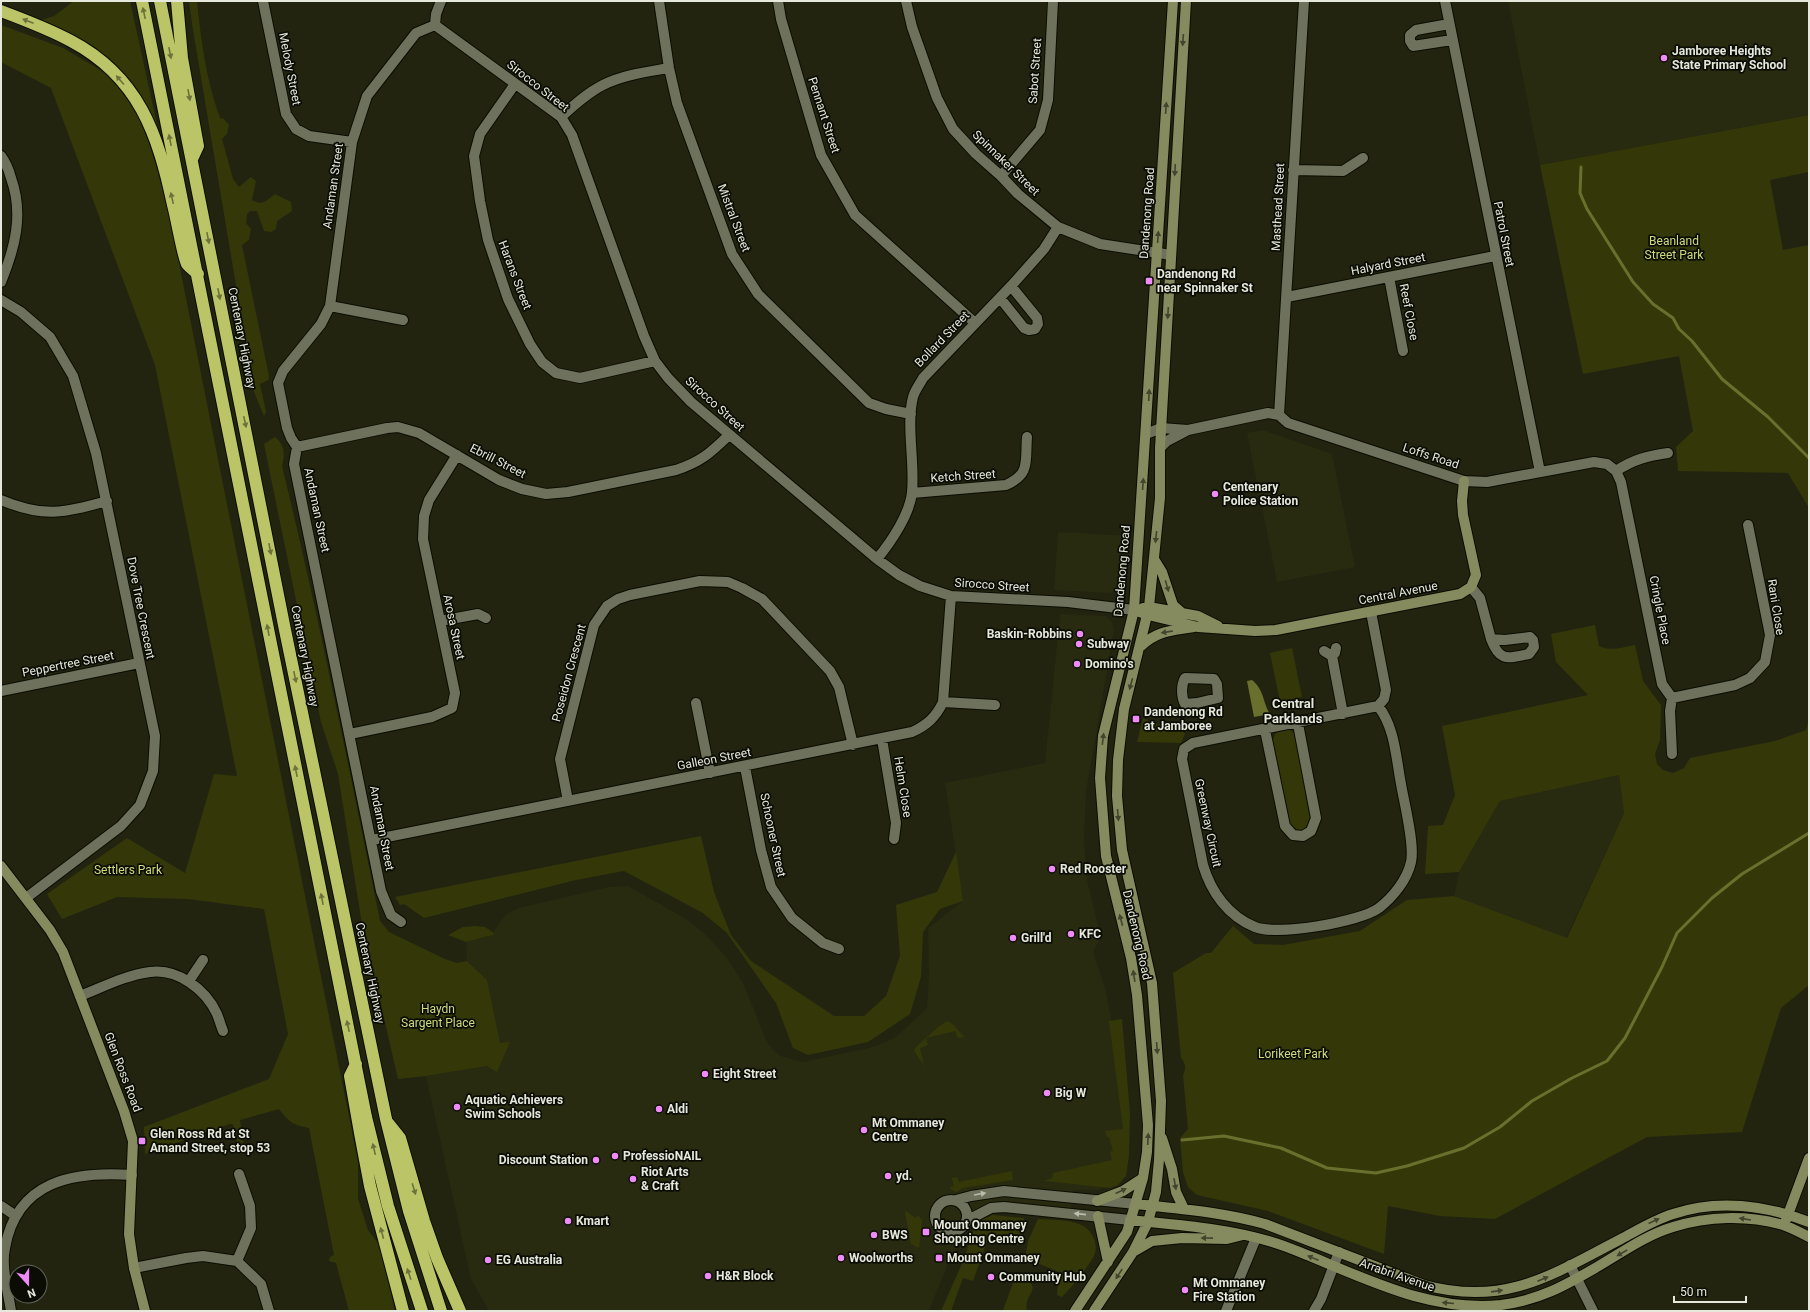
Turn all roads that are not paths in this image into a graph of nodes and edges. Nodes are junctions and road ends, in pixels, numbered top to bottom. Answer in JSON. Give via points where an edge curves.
{"nodes":[{"id":1,"x":142,"y":1,"type":"edge"},
{"id":2,"x":160,"y":1,"type":"edge"},
{"id":3,"x":177,"y":1,"type":"edge"},
{"id":4,"x":263,"y":1,"type":"edge"},
{"id":5,"x":441,"y":1,"type":"edge"},
{"id":6,"x":659,"y":1,"type":"edge"},
{"id":7,"x":778,"y":1,"type":"edge"},
{"id":8,"x":906,"y":1,"type":"edge"},
{"id":9,"x":1053,"y":1,"type":"edge"},
{"id":10,"x":1173,"y":1,"type":"edge"},
{"id":11,"x":1186,"y":1,"type":"edge"},
{"id":12,"x":1304,"y":1,"type":"edge"},
{"id":13,"x":1445,"y":1,"type":"edge"},
{"id":14,"x":1,"y":11,"type":"edge"},
{"id":15,"x":1449,"y":24,"type":"junction"},
{"id":16,"x":435,"y":25,"type":"junction"},
{"id":17,"x":1452,"y":40,"type":"junction"},
{"id":18,"x":669,"y":68,"type":"junction"},
{"id":19,"x":515,"y":84,"type":"junction"},
{"id":20,"x":561,"y":117,"type":"junction"},
{"id":21,"x":352,"y":142,"type":"junction"},
{"id":22,"x":1,"y":156,"type":"edge"},
{"id":23,"x":1364,"y":158,"type":"dead end"},
{"id":24,"x":192,"y":159,"type":"junction"},
{"id":25,"x":1292,"y":170,"type":"junction"},
{"id":26,"x":1001,"y":176,"type":"junction"},
{"id":27,"x":1058,"y":227,"type":"junction"},
{"id":28,"x":1157,"y":254,"type":"junction"},
{"id":29,"x":1171,"y":255,"type":"junction"},
{"id":30,"x":1495,"y":256,"type":"junction"},
{"id":31,"x":198,"y":274,"type":"junction"},
{"id":32,"x":1389,"y":277,"type":"junction"},
{"id":33,"x":1,"y":282,"type":"edge"},
{"id":34,"x":1011,"y":286,"type":"junction"},
{"id":35,"x":1287,"y":297,"type":"junction"},
{"id":36,"x":1000,"y":298,"type":"junction"},
{"id":37,"x":1,"y":300,"type":"edge"},
{"id":38,"x":330,"y":306,"type":"junction"},
{"id":39,"x":404,"y":320,"type":"dead end"},
{"id":40,"x":975,"y":323,"type":"junction"},
{"id":41,"x":1403,"y":351,"type":"dead end"},
{"id":42,"x":655,"y":361,"type":"junction"},
{"id":43,"x":911,"y":414,"type":"junction"},
{"id":44,"x":1279,"y":415,"type":"junction"},
{"id":45,"x":1161,"y":428,"type":"junction"},
{"id":46,"x":1188,"y":430,"type":"junction"},
{"id":47,"x":1146,"y":434,"type":"junction"},
{"id":48,"x":729,"y":435,"type":"junction"},
{"id":49,"x":1027,"y":437,"type":"dead end"},
{"id":50,"x":297,"y":447,"type":"junction"},
{"id":51,"x":1160,"y":448,"type":"junction"},
{"id":52,"x":1668,"y":453,"type":"dead end"},
{"id":53,"x":457,"y":455,"type":"junction"},
{"id":54,"x":1616,"y":471,"type":"junction"},
{"id":55,"x":1540,"y":472,"type":"junction"},
{"id":56,"x":1464,"y":481,"type":"junction"},
{"id":57,"x":912,"y":493,"type":"junction"},
{"id":58,"x":1,"y":500,"type":"edge"},
{"id":59,"x":107,"y":501,"type":"junction"},
{"id":60,"x":1748,"y":525,"type":"dead end"},
{"id":61,"x":877,"y":559,"type":"junction"},
{"id":62,"x":1154,"y":559,"type":"junction"},
{"id":63,"x":1471,"y":587,"type":"junction"},
{"id":64,"x":951,"y":596,"type":"junction"},
{"id":65,"x":1134,"y":610,"type":"junction"},
{"id":66,"x":1149,"y":611,"type":"junction"},
{"id":67,"x":1181,"y":612,"type":"junction"},
{"id":68,"x":1371,"y":612,"type":"junction"},
{"id":69,"x":486,"y":618,"type":"dead end"},
{"id":70,"x":440,"y":621,"type":"junction"},
{"id":71,"x":1198,"y":626,"type":"junction"},
{"id":72,"x":1222,"y":627,"type":"junction"},
{"id":73,"x":1491,"y":640,"type":"dead end"},
{"id":74,"x":1141,"y":646,"type":"junction"},
{"id":75,"x":1330,"y":652,"type":"dead end"},
{"id":76,"x":139,"y":664,"type":"junction"},
{"id":77,"x":1,"y":691,"type":"edge"},
{"id":78,"x":1672,"y":698,"type":"junction"},
{"id":79,"x":943,"y":702,"type":"junction"},
{"id":80,"x":696,"y":703,"type":"dead end"},
{"id":81,"x":994,"y":704,"type":"dead end"},
{"id":82,"x":1378,"y":706,"type":"junction"},
{"id":83,"x":1342,"y":714,"type":"junction"},
{"id":84,"x":1298,"y":724,"type":"junction"},
{"id":85,"x":1265,"y":730,"type":"junction"},
{"id":86,"x":350,"y":734,"type":"junction"},
{"id":87,"x":882,"y":739,"type":"junction"},
{"id":88,"x":853,"y":745,"type":"junction"},
{"id":89,"x":1672,"y":754,"type":"dead end"},
{"id":90,"x":745,"y":767,"type":"junction"},
{"id":91,"x":710,"y":773,"type":"junction"},
{"id":92,"x":568,"y":801,"type":"junction"},
{"id":93,"x":894,"y":839,"type":"dead end"},
{"id":94,"x":372,"y":840,"type":"junction"},
{"id":95,"x":1,"y":866,"type":"edge"},
{"id":96,"x":26,"y":898,"type":"junction"},
{"id":97,"x":401,"y":922,"type":"dead end"},
{"id":98,"x":839,"y":949,"type":"dead end"},
{"id":99,"x":203,"y":960,"type":"dead end"},
{"id":100,"x":189,"y":981,"type":"junction"},
{"id":101,"x":80,"y":996,"type":"junction"},
{"id":102,"x":222,"y":1031,"type":"dead end"},
{"id":103,"x":356,"y":1064,"type":"junction"},
{"id":104,"x":386,"y":1119,"type":"junction"},
{"id":105,"x":1160,"y":1133,"type":"junction"},
{"id":106,"x":1809,"y":1158,"type":"edge"},
{"id":107,"x":239,"y":1174,"type":"dead end"},
{"id":108,"x":132,"y":1175,"type":"junction"},
{"id":109,"x":1143,"y":1178,"type":"junction"},
{"id":110,"x":956,"y":1200,"type":"junction"},
{"id":111,"x":1097,"y":1201,"type":"junction"},
{"id":112,"x":1136,"y":1204,"type":"junction"},
{"id":113,"x":1,"y":1206,"type":"edge"},
{"id":114,"x":1153,"y":1206,"type":"junction"},
{"id":115,"x":1184,"y":1210,"type":"junction"},
{"id":116,"x":1789,"y":1214,"type":"junction"},
{"id":117,"x":16,"y":1216,"type":"junction"},
{"id":118,"x":1098,"y":1216,"type":"junction"},
{"id":119,"x":1130,"y":1220,"type":"junction"},
{"id":120,"x":966,"y":1221,"type":"junction"},
{"id":121,"x":1148,"y":1222,"type":"junction"},
{"id":122,"x":1809,"y":1222,"type":"edge"},
{"id":123,"x":1784,"y":1225,"type":"junction"},
{"id":124,"x":1245,"y":1234,"type":"junction"},
{"id":125,"x":1809,"y":1236,"type":"edge"},
{"id":126,"x":1256,"y":1238,"type":"junction"},
{"id":127,"x":1132,"y":1252,"type":"junction"},
{"id":128,"x":1339,"y":1252,"type":"junction"},
{"id":129,"x":236,"y":1261,"type":"junction"},
{"id":130,"x":1108,"y":1262,"type":"junction"},
{"id":131,"x":1570,"y":1265,"type":"junction"},
{"id":132,"x":1334,"y":1266,"type":"junction"},
{"id":133,"x":134,"y":1268,"type":"junction"},
{"id":134,"x":1578,"y":1278,"type":"junction"},
{"id":135,"x":5,"y":1298,"type":"edge"},
{"id":136,"x":11,"y":1311,"type":"edge"},
{"id":137,"x":145,"y":1311,"type":"edge"},
{"id":138,"x":269,"y":1311,"type":"edge"},
{"id":139,"x":403,"y":1311,"type":"edge"},
{"id":140,"x":422,"y":1311,"type":"edge"},
{"id":141,"x":441,"y":1311,"type":"edge"},
{"id":142,"x":460,"y":1311,"type":"edge"},
{"id":143,"x":1075,"y":1311,"type":"edge"},
{"id":144,"x":1094,"y":1311,"type":"edge"},
{"id":145,"x":1226,"y":1311,"type":"edge"},
{"id":146,"x":1314,"y":1311,"type":"edge"},
{"id":147,"x":1593,"y":1311,"type":"edge"}],
"edges":[{"from":31,"to":1,"type":"highway","one_way":true},
{"from":2,"to":24,"type":"highway","name":"Centenary Highway","one_way":true},
{"from":3,"to":24,"type":"highway","one_way":true,"via":[[182,58],[198,146]]},
{"from":4,"to":21,"type":"street","name":"Melody Street","via":[[286,114],[292,124],[309,136]]},
{"from":5,"to":16,"type":"street"},
{"from":6,"to":18,"type":"street","name":"Mistral Street"},
{"from":7,"to":40,"type":"street","name":"Pennant Street","via":[[821,155],[855,215]]},
{"from":8,"to":26,"type":"street","name":"Spinnaker Street","via":[[912,27],[937,98],[953,129]]},
{"from":9,"to":26,"type":"street","name":"Sabot Street","via":[[1048,100],[1040,130]]},
{"from":28,"to":10,"type":"main road","name":"Dandenong Road","one_way":true},
{"from":11,"to":29,"type":"main road","name":"Dandenong Road","one_way":true},
{"from":12,"to":25,"type":"street","name":"Masthead Street"},
{"from":13,"to":15,"type":"street","name":"Patrol Street"},
{"from":31,"to":14,"type":"highway","one_way":true,"via":[[187,263],[157,140],[144,113],[128,89],[108,67],[86,50],[54,32]]},
{"from":15,"to":17,"type":"street","name":"Patrol Street"},
{"from":15,"to":17,"type":"street","via":[[1416,30],[1410,35],[1410,41],[1413,46],[1420,46]]},
{"from":16,"to":19,"type":"street","name":"Sirocco Street"},
{"from":16,"to":21,"type":"street","name":"Andaman Street","via":[[416,33],[367,96]]},
{"from":17,"to":30,"type":"street","name":"Patrol Street"},
{"from":18,"to":20,"type":"street","via":[[626,76],[602,85],[578,101]]},
{"from":18,"to":43,"type":"street","name":"Mistral Street","via":[[676,103],[732,254],[758,294],[869,403]]},
{"from":19,"to":20,"type":"street","name":"Sirocco Street"},
{"from":19,"to":42,"type":"street","name":"Harans Street","via":[[480,134],[474,156],[488,240],[508,299],[530,344],[542,362],[556,373],[580,378]]},
{"from":20,"to":42,"type":"street","name":"Sirocco Street","via":[[572,135]]},
{"from":21,"to":38,"type":"street","name":"Andaman Street"},
{"from":22,"to":33,"type":"street","via":[[6,162],[17,193],[18,227],[11,258]]},
{"from":23,"to":25,"type":"street","via":[[1343,171]]},
{"from":24,"to":104,"type":"highway","name":"Centenary Highway","one_way":true},
{"from":25,"to":35,"type":"street","name":"Masthead Street"},
{"from":26,"to":27,"type":"street","name":"Spinnaker Street","via":[[1018,194]]},
{"from":27,"to":28,"type":"street","name":"Spinnaker Street","via":[[1100,244]]},
{"from":27,"to":34,"type":"street","name":"Bollard Street","via":[[1044,249]]},
{"from":28,"to":29,"type":"street","name":"Spinnaker Street"},
{"from":47,"to":28,"type":"main road","name":"Dandenong Road","one_way":true},
{"from":29,"to":45,"type":"main road","name":"Dandenong Road","one_way":true},
{"from":30,"to":32,"type":"street","name":"Halyard Street"},
{"from":30,"to":55,"type":"street","name":"Patrol Street"},
{"from":103,"to":31,"type":"highway","one_way":true},
{"from":32,"to":35,"type":"street","name":"Halyard Street"},
{"from":32,"to":41,"type":"street","name":"Reef Close"},
{"from":34,"to":36,"type":"street","name":"Bollard Street"},
{"from":34,"to":36,"type":"street","via":[[1037,318],[1038,324],[1035,329],[1024,328]]},
{"from":35,"to":44,"type":"street","name":"Masthead Street"},
{"from":36,"to":40,"type":"street","name":"Bollard Street"},
{"from":37,"to":59,"type":"street","name":"Dove Tree Crescent","via":[[21,312],[50,337],[73,376]]},
{"from":38,"to":39,"type":"street"},
{"from":38,"to":50,"type":"street","name":"Andaman Street","via":[[321,324],[283,371],[278,383],[287,428]]},
{"from":40,"to":43,"type":"street","name":"Bollard Street","via":[[923,378],[913,397]]},
{"from":42,"to":48,"type":"street","name":"Sirocco Street","via":[[690,402]]},
{"from":43,"to":57,"type":"street","name":"Bollard Street"},
{"from":44,"to":46,"type":"street","via":[[1268,413]]},
{"from":44,"to":56,"type":"street","name":"Loffs Road","via":[[1288,423]]},
{"from":45,"to":46,"type":"street"},
{"from":45,"to":47,"type":"street"},
{"from":45,"to":51,"type":"main road","name":"Dandenong Road"},
{"from":46,"to":51,"type":"street","via":[[1167,441]]},
{"from":65,"to":47,"type":"main road","name":"Dandenong Road","one_way":true},
{"from":48,"to":53,"type":"street","name":"Ebrill Street","via":[[705,458],[676,470],[568,492],[546,494],[522,489],[499,480]]},
{"from":48,"to":61,"type":"street","name":"Sirocco Street"},
{"from":49,"to":57,"type":"street","name":"Ketch Street","via":[[1025,472],[1006,486]]},
{"from":50,"to":53,"type":"street","name":"Ebrill Street","via":[[398,427],[419,433]]},
{"from":50,"to":86,"type":"street","name":"Andaman Street","via":[[294,464]]},
{"from":51,"to":62,"type":"main road","name":"Dandenong Road","one_way":true,"via":[[1160,498]]},
{"from":52,"to":54,"type":"street","via":[[1647,456],[1630,462]]},
{"from":53,"to":70,"type":"street","name":"Arosa Street","via":[[429,500],[424,516],[423,539]]},
{"from":54,"to":55,"type":"street","name":"Loffs Road","via":[[1607,464],[1594,462]]},
{"from":54,"to":78,"type":"street","name":"Cringle Place","via":[[1621,482],[1662,684]]},
{"from":55,"to":56,"type":"street","name":"Loffs Road","via":[[1487,482]]},
{"from":56,"to":63,"type":"main road","via":[[1463,515],[1476,575]]},
{"from":57,"to":61,"type":"street","name":"Bollard Street","via":[[893,539]]},
{"from":58,"to":59,"type":"street","via":[[22,509],[43,512],[68,512]]},
{"from":59,"to":76,"type":"street","name":"Dove Tree Crescent"},
{"from":60,"to":78,"type":"street","name":"Rani Close","via":[[1770,635],[1765,662],[1750,678],[1735,685]]},
{"from":61,"to":64,"type":"street","name":"Sirocco Street","via":[[920,586]]},
{"from":62,"to":66,"type":"main road","name":"Dandenong Road"},
{"from":62,"to":67,"type":"main road","one_way":true,"via":[[1162,572],[1173,605]]},
{"from":63,"to":68,"type":"main road","name":"Central Avenue","via":[[1460,594]]},
{"from":63,"to":73,"type":"street","via":[[1480,598]]},
{"from":64,"to":65,"type":"street","name":"Sirocco Street","via":[[1068,602]]},
{"from":64,"to":79,"type":"street","name":"Galleon Street"},
{"from":65,"to":66,"type":"main road","name":"Central Avenue"},
{"from":109,"to":65,"type":"main road","name":"Dandenong Road","one_way":true,"via":[[1148,1126],[1137,994],[1131,958],[1106,856],[1100,778],[1103,736]]},
{"from":66,"to":67,"type":"main road","name":"Central Avenue"},
{"from":66,"to":71,"type":"main road","name":"Central Avenue"},
{"from":66,"to":74,"type":"main road","name":"Dandenong Road"},
{"from":67,"to":72,"type":"main road","name":"Central Avenue","via":[[1198,616]]},
{"from":68,"to":72,"type":"main road","name":"Central Avenue","via":[[1276,630],[1255,631]]},
{"from":68,"to":82,"type":"street","via":[[1386,690],[1384,699]]},
{"from":69,"to":70,"type":"street","via":[[478,614]]},
{"from":70,"to":86,"type":"street","name":"Arosa Street","via":[[455,693],[452,708],[432,717]]},
{"from":71,"to":72,"type":"main road","name":"Central Avenue"},
{"from":71,"to":74,"type":"main road","name":"Central Avenue","one_way":true,"via":[[1158,633]]},
{"from":74,"to":105,"type":"main road","name":"Dandenong Road","one_way":true,"via":[[1124,709],[1117,796],[1122,850],[1152,983],[1161,1101]]},
{"from":75,"to":83,"type":"street"},
{"from":76,"to":77,"type":"street","name":"Peppertree Street"},
{"from":76,"to":96,"type":"street","name":"Dove Tree Crescent","via":[[155,736],[153,771],[140,805],[121,826]]},
{"from":78,"to":89,"type":"street"},
{"from":79,"to":81,"type":"street"},
{"from":79,"to":87,"type":"street","name":"Galleon Street","via":[[938,713],[927,725],[912,732]]},
{"from":80,"to":91,"type":"street"},
{"from":82,"to":83,"type":"street","name":"Greenway Circuit"},
{"from":82,"to":85,"type":"street","name":"Greenway Circuit","via":[[1389,723],[1408,820],[1412,861],[1399,888],[1378,908],[1356,919],[1280,931],[1256,928],[1238,918],[1218,900],[1207,880],[1182,759],[1184,749],[1193,744]]},
{"from":83,"to":84,"type":"street","name":"Greenway Circuit"},
{"from":84,"to":85,"type":"street","name":"Greenway Circuit"},
{"from":84,"to":85,"type":"street","via":[[1316,818],[1311,831],[1303,836],[1293,835],[1285,826]]},
{"from":86,"to":94,"type":"street","name":"Andaman Street"},
{"from":87,"to":88,"type":"street","name":"Galleon Street"},
{"from":87,"to":93,"type":"street","name":"Helm Close","via":[[896,823]]},
{"from":88,"to":90,"type":"street","name":"Galleon Street"},
{"from":88,"to":92,"type":"street","name":"Poseidon Crescent","via":[[839,687],[833,676],[762,599],[728,582],[692,582],[618,599],[607,606],[599,616],[594,625],[560,760]]},
{"from":90,"to":91,"type":"street","name":"Galleon Street"},
{"from":90,"to":98,"type":"street","name":"Schooner Street","via":[[771,887],[792,918],[823,943]]},
{"from":91,"to":92,"type":"street","name":"Galleon Street"},
{"from":92,"to":94,"type":"street","name":"Galleon Street"},
{"from":94,"to":97,"type":"street","name":"Andaman Street","via":[[381,891],[391,915]]},
{"from":95,"to":96,"type":"main road","name":"Glen Ross Road"},
{"from":96,"to":101,"type":"main road","name":"Glen Ross Road","via":[[63,952]]},
{"from":99,"to":100,"type":"street"},
{"from":100,"to":101,"type":"street","via":[[172,974],[152,971],[132,975]]},
{"from":100,"to":102,"type":"street","via":[[205,995],[217,1014]]},
{"from":101,"to":108,"type":"main road","name":"Glen Ross Road","via":[[130,1130],[133,1141]]},
{"from":139,"to":103,"type":"highway","one_way":true,"via":[[370,1186],[350,1076]]},
{"from":140,"to":103,"type":"highway","one_way":true,"via":[[401,1250],[376,1162]]},
{"from":104,"to":141,"type":"highway","name":"Centenary Highway","via":[[409,1211]]},
{"from":104,"to":142,"type":"highway","one_way":true,"via":[[400,1138],[424,1221]]},
{"from":105,"to":114,"type":"main road","name":"Dandenong Road"},
{"from":105,"to":115,"type":"main road","one_way":true,"via":[[1172,1169],[1176,1192]]},
{"from":106,"to":116,"type":"main road"},
{"from":107,"to":129,"type":"street","via":[[250,1206],[251,1228]]},
{"from":108,"to":117,"type":"street","via":[[66,1178],[43,1188],[25,1203]]},
{"from":108,"to":133,"type":"main road","name":"Glen Ross Road","via":[[129,1234]]},
{"from":111,"to":109,"type":"main road","one_way":true,"via":[[1123,1191]]},
{"from":109,"to":112,"type":"main road","name":"Dandenong Road"},
{"from":110,"to":111,"type":"street","one_way":true,"via":[[1004,1191]]},
{"from":110,"to":120,"type":"street","via":[[965,1208]]},
{"from":110,"to":120,"type":"street","via":[[946,1201],[938,1207],[936,1221],[942,1229],[951,1232],[961,1228]]},
{"from":111,"to":112,"type":"street"},
{"from":112,"to":114,"type":"main road","name":"Arrabri Avenue"},
{"from":112,"to":119,"type":"main road","name":"Dandenong Road"},
{"from":113,"to":117,"type":"street"},
{"from":114,"to":115,"type":"main road","name":"Arrabri Avenue"},
{"from":114,"to":121,"type":"main road","name":"Dandenong Road"},
{"from":115,"to":128,"type":"main road","name":"Arrabri Avenue","via":[[1222,1213],[1258,1222]]},
{"from":116,"to":122,"type":"main road","name":"Arrabri Avenue"},
{"from":116,"to":123,"type":"main road"},
{"from":131,"to":116,"type":"main road","name":"Arrabri Avenue","one_way":true,"via":[[1660,1219],[1694,1208],[1737,1206]]},
{"from":117,"to":135,"type":"street","via":[[5,1248]]},
{"from":118,"to":119,"type":"street"},
{"from":118,"to":120,"type":"street","one_way":true,"via":[[1004,1207],[990,1208]]},
{"from":118,"to":130,"type":"main road"},
{"from":119,"to":121,"type":"main road","name":"Arrabri Avenue"},
{"from":119,"to":130,"type":"main road","name":"Dandenong Road","via":[[1127,1232]]},
{"from":121,"to":124,"type":"main road","name":"Arrabri Avenue","via":[[1213,1228]]},
{"from":121,"to":127,"type":"main road","name":"Dandenong Road"},
{"from":123,"to":125,"type":"main road","name":"Arrabri Avenue"},
{"from":123,"to":134,"type":"main road","name":"Arrabri Avenue","one_way":true,"via":[[1739,1218],[1706,1219],[1672,1227]]},
{"from":124,"to":126,"type":"main road","name":"Arrabri Avenue"},
{"from":124,"to":127,"type":"main road","one_way":true,"via":[[1227,1239],[1182,1238],[1152,1242]]},
{"from":132,"to":126,"type":"main road","name":"Arrabri Avenue","one_way":true,"via":[[1274,1242]]},
{"from":126,"to":145,"type":"street"},
{"from":127,"to":144,"type":"main road","name":"Dandenong Road","one_way":true},
{"from":128,"to":131,"type":"main road","name":"Arrabri Avenue","one_way":true,"via":[[1424,1285],[1464,1292],[1494,1292],[1525,1286]]},
{"from":128,"to":132,"type":"street"},
{"from":129,"to":133,"type":"street","via":[[204,1256]]},
{"from":129,"to":138,"type":"street","via":[[261,1284]]},
{"from":130,"to":143,"type":"main road","name":"Dandenong Road"},
{"from":131,"to":134,"type":"street"},
{"from":134,"to":132,"type":"main road","name":"Arrabri Avenue","one_way":true,"via":[[1540,1297],[1509,1304],[1479,1306],[1433,1302],[1398,1292]]},
{"from":132,"to":146,"type":"street"},
{"from":133,"to":137,"type":"main road","name":"Glen Ross Road"},
{"from":134,"to":147,"type":"street"},
{"from":135,"to":136,"type":"street"}]}
